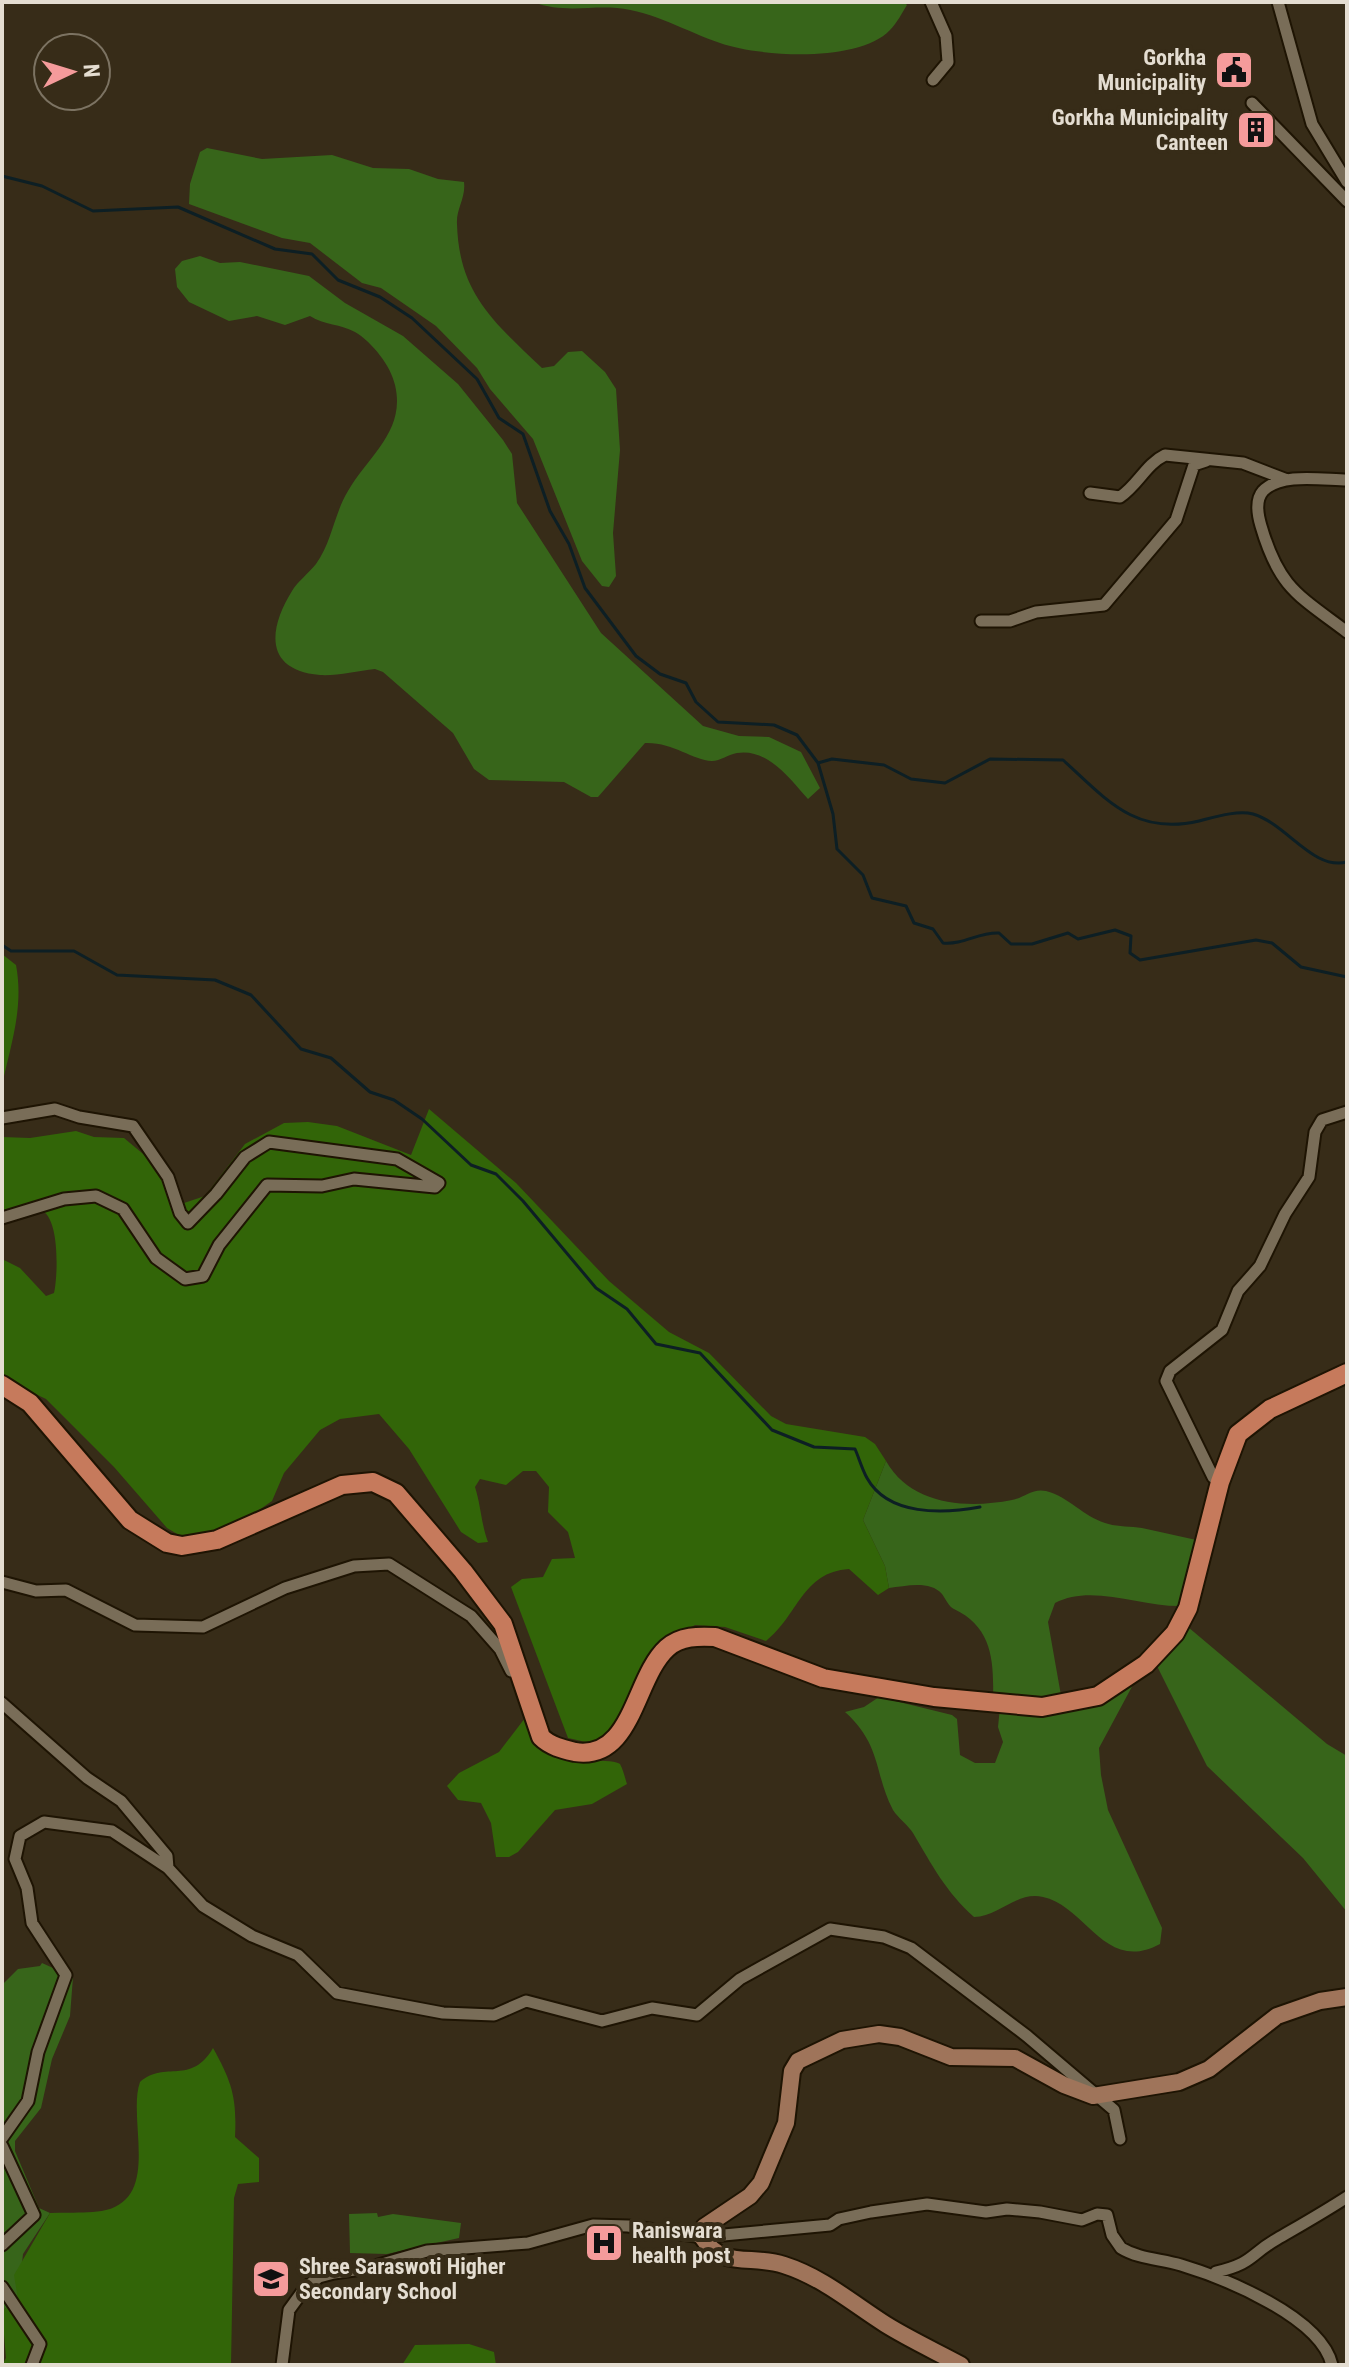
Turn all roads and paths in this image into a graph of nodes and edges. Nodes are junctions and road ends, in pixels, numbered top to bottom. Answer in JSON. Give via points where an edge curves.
{"nodes":[{"id":1,"x":931,"y":2,"type":"edge"},
{"id":2,"x":1278,"y":2,"type":"edge"},
{"id":3,"x":933,"y":80,"type":"dead end"},
{"id":4,"x":1252,"y":103,"type":"dead end"},
{"id":5,"x":1347,"y":182,"type":"edge"},
{"id":6,"x":1347,"y":201,"type":"edge"},
{"id":7,"x":1206,"y":461,"type":"junction"},
{"id":8,"x":1287,"y":480,"type":"junction"},
{"id":9,"x":1347,"y":480,"type":"edge"},
{"id":10,"x":1090,"y":493,"type":"dead end"},
{"id":11,"x":981,"y":621,"type":"dead end"},
{"id":12,"x":1347,"y":632,"type":"edge"},
{"id":13,"x":1347,"y":1112,"type":"edge"},
{"id":14,"x":2,"y":1118,"type":"edge"},
{"id":15,"x":2,"y":1218,"type":"edge"},
{"id":16,"x":1347,"y":1373,"type":"edge"},
{"id":17,"x":2,"y":1385,"type":"edge"},
{"id":18,"x":1220,"y":1482,"type":"junction"},
{"id":19,"x":2,"y":1582,"type":"edge"},
{"id":20,"x":525,"y":1699,"type":"junction"},
{"id":21,"x":2,"y":1703,"type":"edge"},
{"id":22,"x":168,"y":1868,"type":"junction"},
{"id":23,"x":1347,"y":1997,"type":"edge"},
{"id":24,"x":1093,"y":2096,"type":"junction"},
{"id":25,"x":2,"y":2138,"type":"edge"},
{"id":26,"x":1120,"y":2139,"type":"dead end"},
{"id":27,"x":2,"y":2146,"type":"edge"},
{"id":28,"x":1347,"y":2197,"type":"edge"},
{"id":29,"x":1347,"y":2208,"type":"edge"},
{"id":30,"x":1327,"y":2212,"type":"junction"},
{"id":31,"x":702,"y":2237,"type":"junction"},
{"id":32,"x":2,"y":2245,"type":"edge"},
{"id":33,"x":1217,"y":2277,"type":"junction"},
{"id":34,"x":2,"y":2287,"type":"edge"},
{"id":35,"x":32,"y":2365,"type":"edge"},
{"id":36,"x":282,"y":2365,"type":"edge"},
{"id":37,"x":961,"y":2365,"type":"edge"},
{"id":38,"x":1332,"y":2365,"type":"edge"}],
"edges":[{"from":1,"to":3,"type":"street","via":[[946,36],[948,62]]},
{"from":2,"to":5,"type":"street","via":[[1312,124]]},
{"from":4,"to":6,"type":"street"},
{"from":7,"to":8,"type":"street","via":[[1243,463]]},
{"from":7,"to":10,"type":"street","via":[[1165,455],[1120,497]]},
{"from":7,"to":11,"type":"street","via":[[1194,465],[1176,520],[1104,605]]},
{"from":8,"to":9,"type":"street"},
{"from":8,"to":12,"type":"street","via":[[1264,489],[1259,499],[1271,562],[1291,589]]},
{"from":13,"to":18,"type":"street","via":[[1322,1120],[1315,1132],[1309,1177],[1260,1266],[1238,1291],[1222,1330],[1170,1371],[1168,1389]]},
{"from":14,"to":15,"type":"street","via":[[55,1109],[133,1126],[168,1177],[188,1223],[245,1157],[269,1142],[397,1159],[439,1183],[435,1187],[354,1179],[322,1186],[267,1185],[219,1245],[203,1276],[185,1279],[156,1258],[123,1209],[96,1196],[64,1199]]},
{"from":16,"to":18,"type":"main road","via":[[1249,1423],[1238,1434]]},
{"from":17,"to":20,"type":"main road","via":[[30,1403],[130,1520],[167,1543],[201,1545],[217,1540],[342,1485],[385,1486],[407,1503],[503,1624]]},
{"from":18,"to":20,"type":"main road","via":[[1188,1608],[1175,1633],[1146,1664],[1098,1696],[1042,1707],[919,1695],[823,1678],[700,1636],[667,1648],[617,1738],[601,1750],[549,1745]]},
{"from":19,"to":20,"type":"street","via":[[36,1591],[66,1590],[135,1625],[203,1627],[285,1588],[354,1566],[389,1564],[471,1616],[500,1649]]},
{"from":21,"to":22,"type":"street","via":[[121,1801],[167,1856]]},
{"from":22,"to":24,"type":"street","via":[[203,1906],[252,1936],[298,1955],[337,1993],[443,2013],[494,2015],[526,2001],[602,2021],[652,2008],[697,2015],[740,1979],[830,1929],[884,1937],[911,1948],[964,1984]]},
{"from":22,"to":25,"type":"street","via":[[112,1831],[44,1822],[20,1836],[15,1859],[27,1888],[32,1923],[66,1975],[38,2052],[28,2101]]},
{"from":23,"to":24,"type":"main road","via":[[1277,2016],[1209,2069],[1179,2082]]},
{"from":24,"to":26,"type":"street","via":[[1114,2110]]},
{"from":24,"to":31,"type":"main road","via":[[1015,2058],[951,2057],[879,2034],[842,2040],[798,2061],[786,2123],[761,2183],[704,2227]]},
{"from":27,"to":32,"type":"street","via":[[34,2215]]},
{"from":28,"to":30,"type":"street"},
{"from":29,"to":30,"type":"street"},
{"from":30,"to":33,"type":"street","via":[[1274,2240],[1246,2264],[1216,2272]]},
{"from":31,"to":33,"type":"street","via":[[830,2225],[912,2205],[1029,2211],[1082,2220],[1097,2214],[1107,2215],[1112,2235],[1128,2252]]},
{"from":31,"to":36,"type":"street","via":[[593,2225],[528,2243],[427,2251],[319,2277],[289,2310]]},
{"from":31,"to":37,"type":"main road","via":[[723,2258],[770,2262],[802,2272]]},
{"from":33,"to":38,"type":"street","via":[[1272,2305],[1319,2339]]},
{"from":34,"to":35,"type":"street","via":[[40,2344]]}]}
